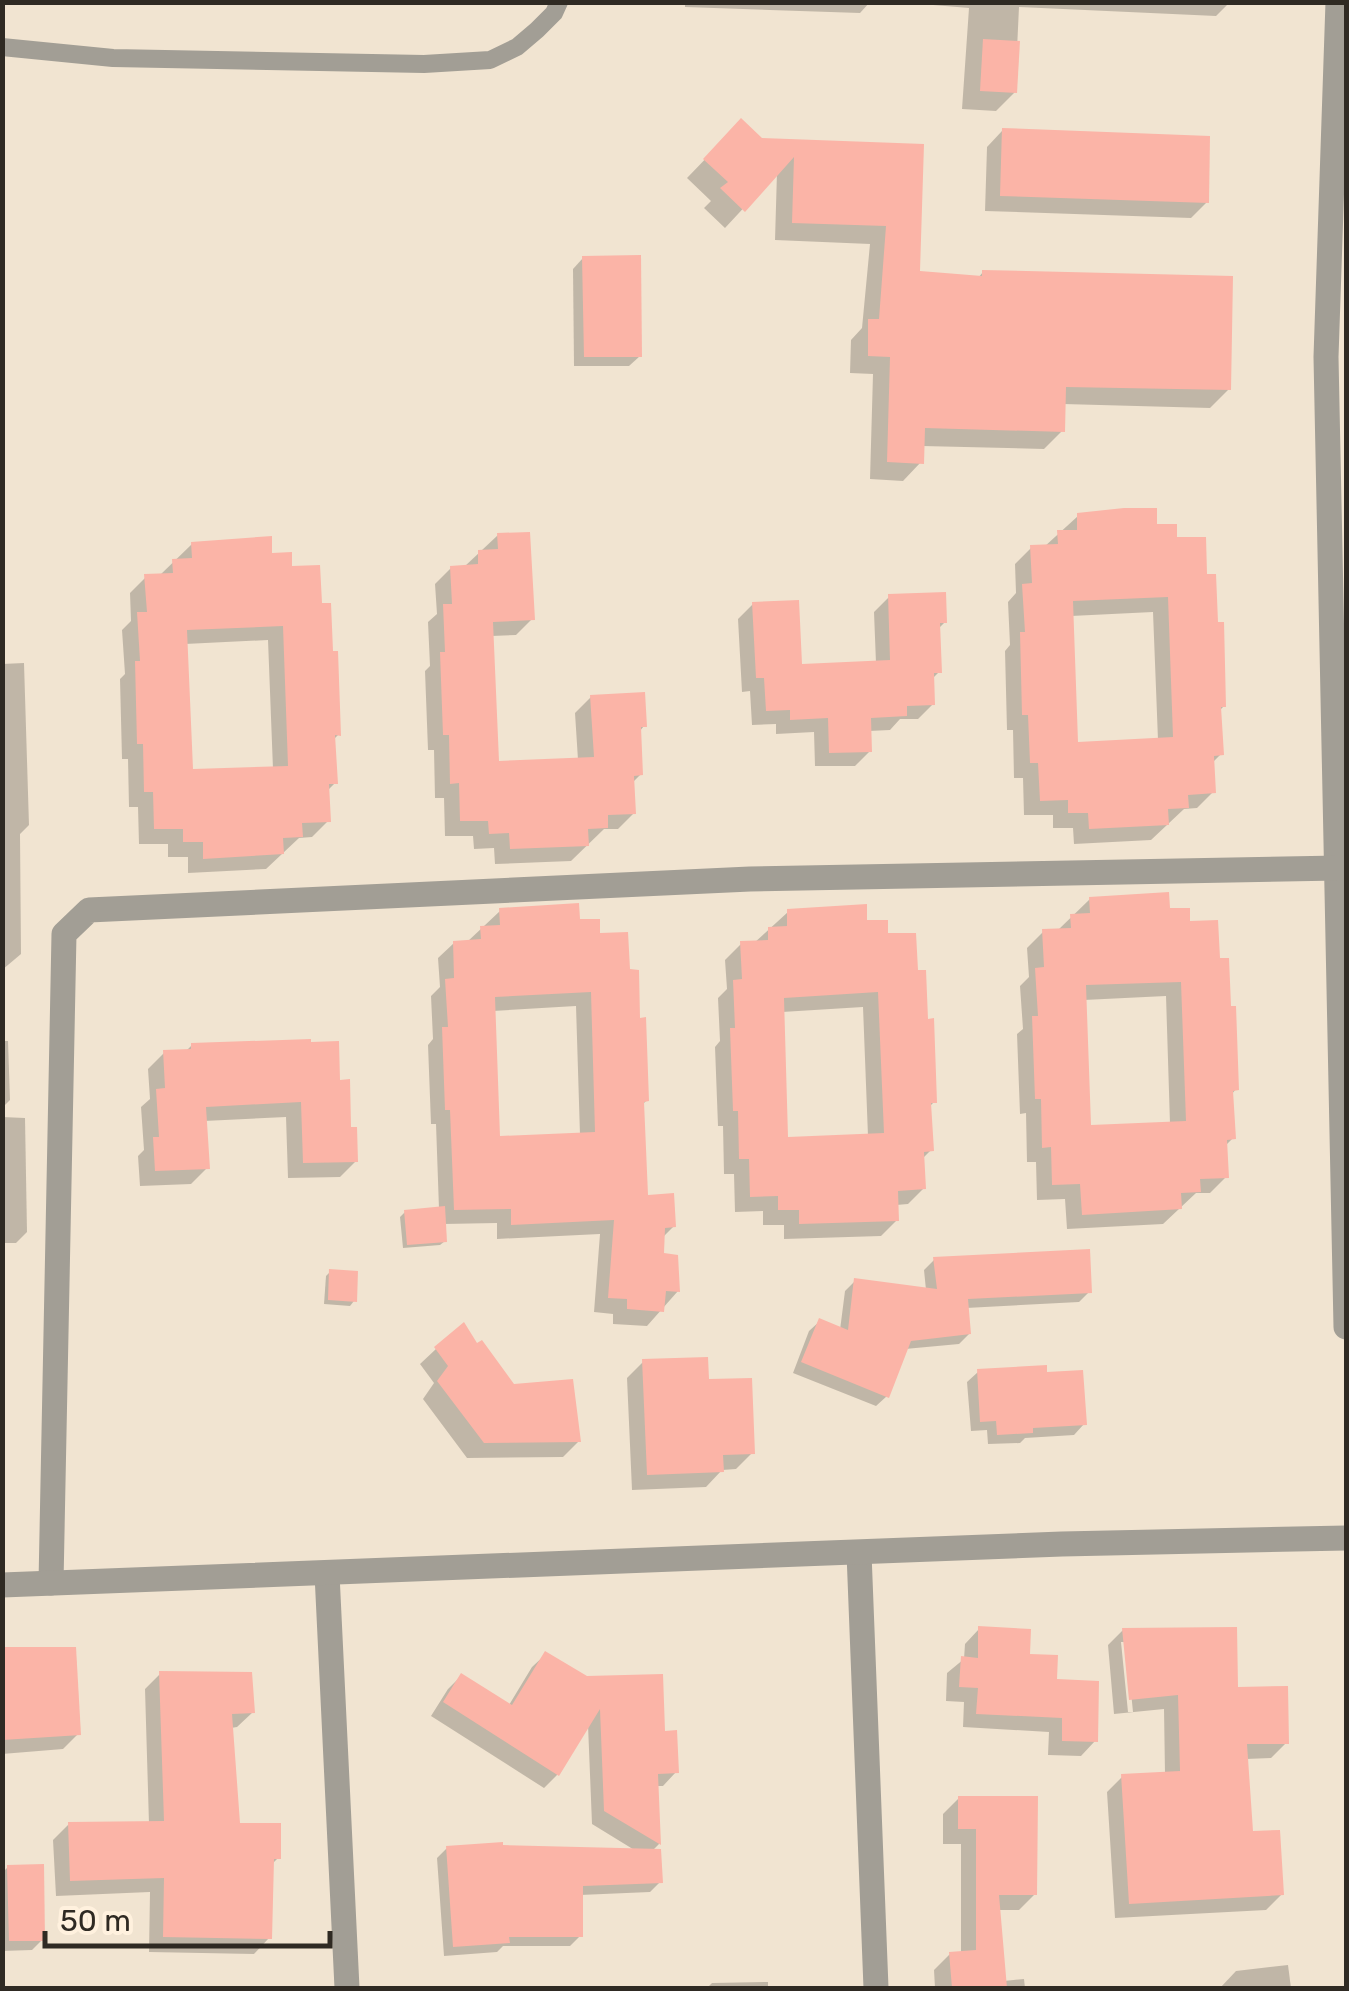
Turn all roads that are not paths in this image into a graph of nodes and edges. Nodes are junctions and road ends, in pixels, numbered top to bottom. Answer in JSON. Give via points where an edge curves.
{"nodes":[{"id":1,"x":559,"y":2,"type":"edge"},
{"id":2,"x":1338,"y":2,"type":"edge"},
{"id":3,"x":2,"y":47,"type":"edge"},
{"id":4,"x":1338,"y":868,"type":"junction"},
{"id":5,"x":1346,"y":1326,"type":"edge"},
{"id":6,"x":1346,"y":1538,"type":"edge"},
{"id":7,"x":860,"y":1553,"type":"junction"},
{"id":8,"x":327,"y":1574,"type":"junction"},
{"id":9,"x":51,"y":1583,"type":"junction"},
{"id":10,"x":2,"y":1585,"type":"edge"},
{"id":11,"x":347,"y":1988,"type":"edge"},
{"id":12,"x":876,"y":1988,"type":"edge"}],
"edges":[{"from":1,"to":3,"type":"lane","via":[[538,30],[490,60],[133,59]]},
{"from":2,"to":4,"type":"street","via":[[1326,356]]},
{"from":4,"to":5,"type":"street"},
{"from":4,"to":9,"type":"street","via":[[750,879],[88,910],[64,934]]},
{"from":6,"to":7,"type":"street"},
{"from":7,"to":8,"type":"street"},
{"from":7,"to":12,"type":"street"},
{"from":8,"to":9,"type":"street"},
{"from":8,"to":11,"type":"street"},
{"from":9,"to":10,"type":"street"}]}
